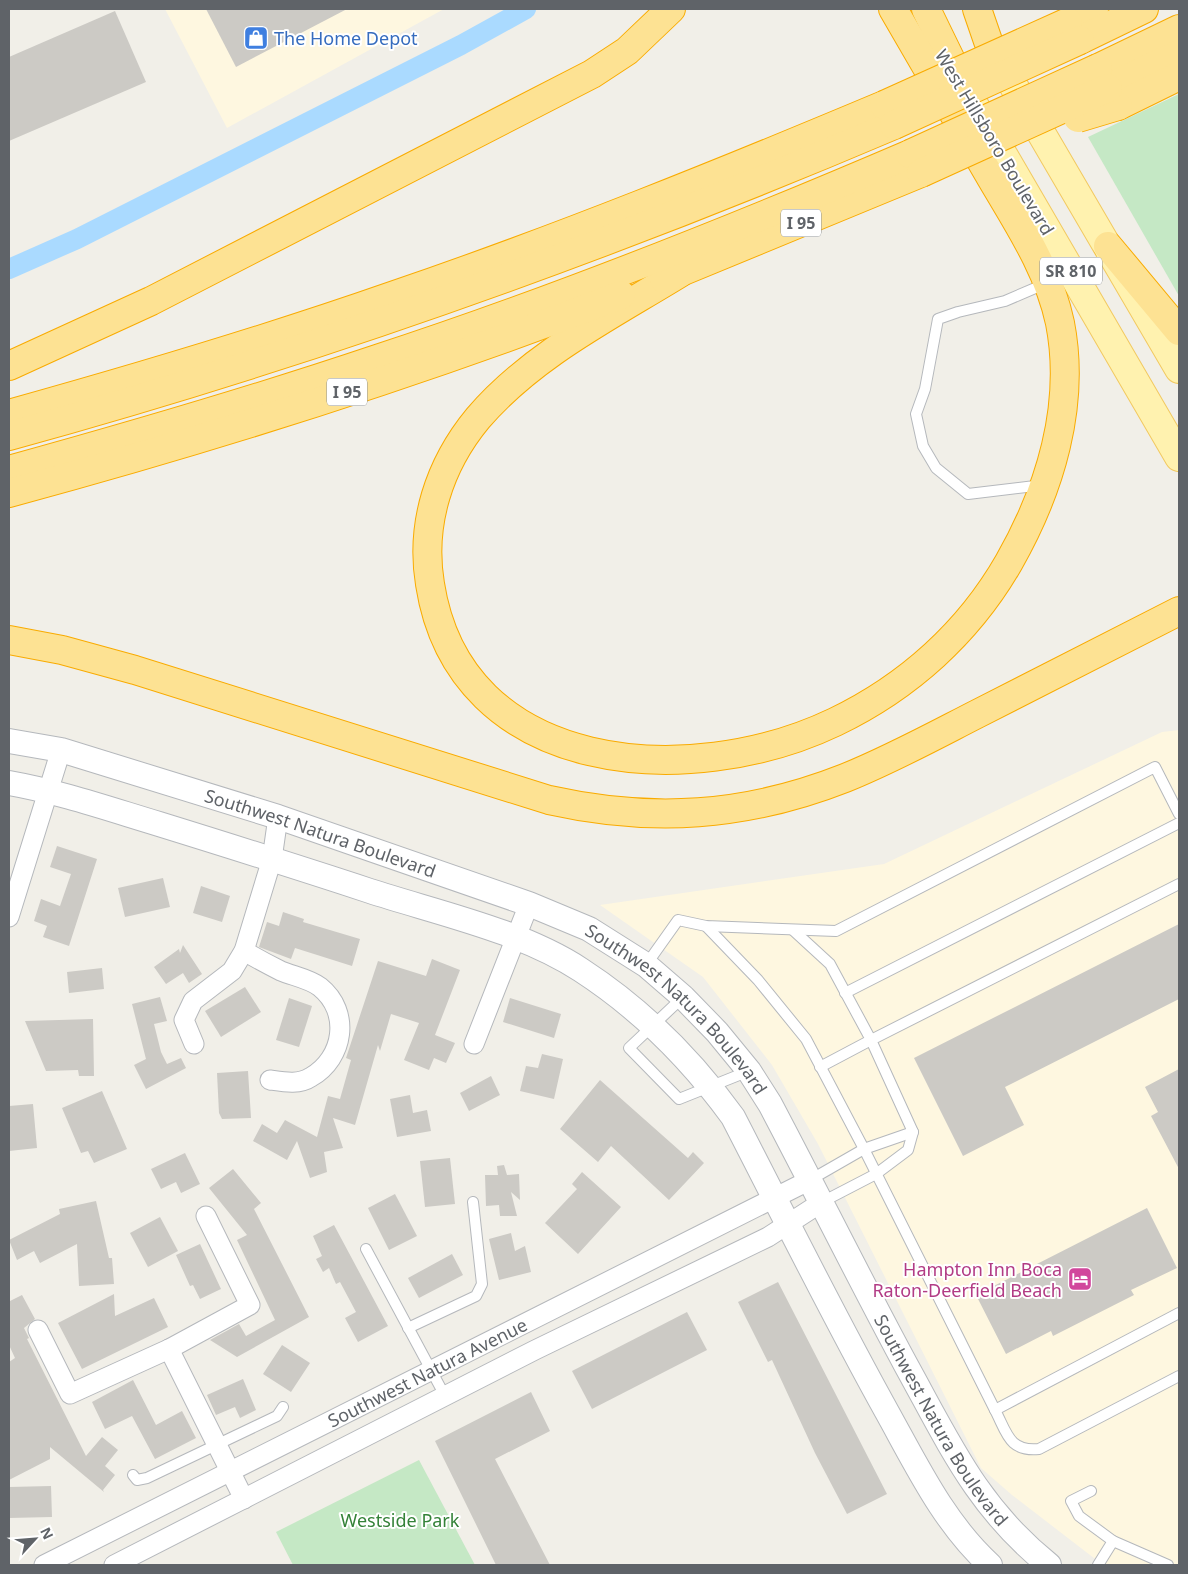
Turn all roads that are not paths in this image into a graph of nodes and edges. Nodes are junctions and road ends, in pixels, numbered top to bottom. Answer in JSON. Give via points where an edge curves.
{"nodes":[{"id":1,"x":671,"y":9,"type":"edge"},
{"id":2,"x":893,"y":9,"type":"edge"},
{"id":3,"x":915,"y":9,"type":"edge"},
{"id":4,"x":926,"y":9,"type":"edge"},
{"id":5,"x":970,"y":9,"type":"edge"},
{"id":6,"x":977,"y":9,"type":"edge"},
{"id":7,"x":1094,"y":9,"type":"edge"},
{"id":8,"x":1144,"y":9,"type":"edge"},
{"id":9,"x":1066,"y":24,"type":"edge"},
{"id":10,"x":1179,"y":29,"type":"edge"},
{"id":11,"x":988,"y":41,"type":"junction"},
{"id":12,"x":1179,"y":54,"type":"edge"},
{"id":13,"x":1179,"y":76,"type":"edge"},
{"id":14,"x":953,"y":82,"type":"junction"},
{"id":15,"x":1108,"y":87,"type":"junction"},
{"id":16,"x":889,"y":115,"type":"junction"},
{"id":17,"x":916,"y":163,"type":"junction"},
{"id":18,"x":1108,"y":246,"type":"junction"},
{"id":19,"x":680,"y":273,"type":"junction"},
{"id":20,"x":1048,"y":282,"type":"junction"},
{"id":21,"x":1179,"y":331,"type":"edge"},
{"id":22,"x":9,"y":366,"type":"edge"},
{"id":23,"x":1179,"y":369,"type":"edge"},
{"id":24,"x":9,"y":414,"type":"edge"},
{"id":25,"x":9,"y":436,"type":"edge"},
{"id":26,"x":1179,"y":457,"type":"edge"},
{"id":27,"x":9,"y":470,"type":"edge"},
{"id":28,"x":1045,"y":485,"type":"junction"},
{"id":29,"x":9,"y":493,"type":"edge"},
{"id":30,"x":1179,"y":611,"type":"edge"},
{"id":31,"x":9,"y":640,"type":"edge"},
{"id":32,"x":9,"y":741,"type":"edge"},
{"id":33,"x":60,"y":750,"type":"junction"},
{"id":34,"x":9,"y":783,"type":"edge"},
{"id":35,"x":49,"y":790,"type":"junction"},
{"id":36,"x":1179,"y":814,"type":"edge"},
{"id":37,"x":278,"y":817,"type":"junction"},
{"id":38,"x":1179,"y":823,"type":"edge"},
{"id":39,"x":272,"y":859,"type":"junction"},
{"id":40,"x":1179,"y":884,"type":"edge"},
{"id":41,"x":529,"y":904,"type":"junction"},
{"id":42,"x":9,"y":917,"type":"edge"},
{"id":43,"x":706,"y":926,"type":"junction"},
{"id":44,"x":793,"y":930,"type":"junction"},
{"id":45,"x":518,"y":938,"type":"junction"},
{"id":46,"x":244,"y":952,"type":"junction"},
{"id":47,"x":646,"y":965,"type":"junction"},
{"id":48,"x":845,"y":993,"type":"junction"},
{"id":49,"x":683,"y":997,"type":"junction"},
{"id":50,"x":653,"y":1025,"type":"junction"},
{"id":51,"x":871,"y":1040,"type":"junction"},
{"id":52,"x":194,"y":1044,"type":"dead end"},
{"id":53,"x":474,"y":1044,"type":"dead end"},
{"id":54,"x":820,"y":1067,"type":"junction"},
{"id":55,"x":749,"y":1071,"type":"junction"},
{"id":56,"x":270,"y":1080,"type":"dead end"},
{"id":57,"x":711,"y":1086,"type":"junction"},
{"id":58,"x":913,"y":1132,"type":"junction"},
{"id":59,"x":864,"y":1149,"type":"junction"},
{"id":60,"x":876,"y":1174,"type":"junction"},
{"id":61,"x":810,"y":1180,"type":"junction"},
{"id":62,"x":775,"y":1196,"type":"junction"},
{"id":63,"x":473,"y":1202,"type":"dead end"},
{"id":64,"x":822,"y":1202,"type":"junction"},
{"id":65,"x":206,"y":1216,"type":"dead end"},
{"id":66,"x":789,"y":1224,"type":"junction"},
{"id":67,"x":366,"y":1249,"type":"dead end"},
{"id":68,"x":669,"y":1250,"type":"junction"},
{"id":69,"x":682,"y":1279,"type":"junction"},
{"id":70,"x":1179,"y":1313,"type":"edge"},
{"id":71,"x":408,"y":1328,"type":"junction"},
{"id":72,"x":38,"y":1330,"type":"dead end"},
{"id":73,"x":169,"y":1349,"type":"junction"},
{"id":74,"x":430,"y":1369,"type":"junction"},
{"id":75,"x":1179,"y":1376,"type":"edge"},
{"id":76,"x":445,"y":1396,"type":"junction"},
{"id":77,"x":283,"y":1407,"type":"dead end"},
{"id":78,"x":995,"y":1410,"type":"junction"},
{"id":79,"x":216,"y":1444,"type":"junction"},
{"id":80,"x":230,"y":1471,"type":"junction"},
{"id":81,"x":133,"y":1475,"type":"dead end"},
{"id":82,"x":1091,"y":1491,"type":"dead end"},
{"id":83,"x":244,"y":1499,"type":"junction"},
{"id":84,"x":1113,"y":1541,"type":"junction"},
{"id":85,"x":44,"y":1565,"type":"edge"},
{"id":86,"x":114,"y":1565,"type":"edge"},
{"id":87,"x":990,"y":1565,"type":"edge"},
{"id":88,"x":1050,"y":1565,"type":"edge"},
{"id":89,"x":1098,"y":1565,"type":"edge"},
{"id":90,"x":1168,"y":1565,"type":"edge"}],
"edges":[{"from":1,"to":22,"type":"highway","via":[[628,51],[592,74],[150,301]]},
{"from":2,"to":20,"type":"highway"},
{"from":3,"to":14,"type":"main road","name":"West Hillsboro Boulevard","number":"SR 810"},
{"from":4,"to":14,"type":"highway"},
{"from":5,"to":11,"type":"main road","number":"SR 810"},
{"from":6,"to":11,"type":"highway"},
{"from":7,"to":9,"type":"highway"},
{"from":8,"to":9,"type":"highway"},
{"from":9,"to":14,"type":"highway","bridge":true},
{"from":9,"to":16,"type":"highway","bridge":true},
{"from":10,"to":15,"type":"highway"},
{"from":11,"to":18,"type":"main road","number":"SR 810"},
{"from":12,"to":15,"type":"highway"},
{"from":13,"to":15,"type":"highway"},
{"from":14,"to":16,"type":"highway","bridge":true},
{"from":14,"to":26,"type":"main road","name":"West Hillsboro Boulevard","number":"SR 810"},
{"from":15,"to":17,"type":"highway","bridge":true},
{"from":15,"to":17,"type":"highway","number":"I 95","bridge":true,"via":[[985,145]]},
{"from":16,"to":24,"type":"highway","via":[[411,290],[200,358]]},
{"from":16,"to":25,"type":"highway","via":[[678,214],[498,282],[252,365]]},
{"from":17,"to":19,"type":"highway","number":"I 95"},
{"from":17,"to":27,"type":"highway","via":[[388,356],[186,420]]},
{"from":18,"to":21,"type":"highway"},
{"from":18,"to":23,"type":"main road","number":"SR 810"},
{"from":19,"to":28,"type":"highway","via":[[525,373],[491,404],[464,437],[438,489],[428,528],[427,557],[433,602],[440,623],[455,657],[476,686],[502,712],[535,734],[604,755],[681,759],[760,749],[835,722],[894,688],[930,660],[964,626],[1012,556]]},
{"from":19,"to":29,"type":"highway","number":"I 95","via":[[355,390]]},
{"from":20,"to":28,"type":"highway","via":[[1062,336],[1064,388],[1057,440]]},
{"from":20,"to":28,"type":"lane","via":[[1005,301],[938,320],[925,389],[916,414],[923,446],[936,468],[968,494]]},
{"from":30,"to":31,"type":"highway","via":[[846,778],[764,804],[712,812],[659,815],[606,811],[549,800],[126,668],[62,650]]},
{"from":32,"to":33,"type":"street","name":"Southwest Natura Boulevard"},
{"from":33,"to":35,"type":"street"},
{"from":33,"to":37,"type":"street","name":"Southwest Natura Boulevard"},
{"from":34,"to":35,"type":"street","name":"Southwest Natura Boulevard"},
{"from":35,"to":39,"type":"street","name":"Southwest Natura Boulevard"},
{"from":35,"to":42,"type":"street"},
{"from":36,"to":44,"type":"lane","via":[[1155,767],[836,931]]},
{"from":37,"to":39,"type":"street"},
{"from":37,"to":41,"type":"street","name":"Southwest Natura Boulevard"},
{"from":38,"to":48,"type":"lane"},
{"from":39,"to":45,"type":"street","name":"Southwest Natura Boulevard"},
{"from":39,"to":46,"type":"street"},
{"from":40,"to":51,"type":"lane"},
{"from":41,"to":45,"type":"street"},
{"from":41,"to":47,"type":"street","name":"Southwest Natura Boulevard","via":[[589,929]]},
{"from":43,"to":44,"type":"lane"},
{"from":43,"to":47,"type":"lane","via":[[678,920]]},
{"from":43,"to":54,"type":"lane","via":[[787,1014],[806,1039]]},
{"from":44,"to":48,"type":"lane","via":[[830,964]]},
{"from":45,"to":50,"type":"street","name":"Southwest Natura Boulevard","via":[[580,969]]},
{"from":45,"to":53,"type":"street"},
{"from":46,"to":52,"type":"street","via":[[232,971],[193,1001],[184,1020]]},
{"from":46,"to":56,"type":"street","via":[[319,986],[330,998],[339,1018],[340,1040],[330,1060],[303,1080],[294,1083]]},
{"from":47,"to":49,"type":"street","name":"Southwest Natura Boulevard"},
{"from":48,"to":51,"type":"lane"},
{"from":49,"to":50,"type":"lane"},
{"from":49,"to":55,"type":"street","name":"Southwest Natura Boulevard"},
{"from":50,"to":57,"type":"street","name":"Southwest Natura Boulevard"},
{"from":50,"to":57,"type":"lane","via":[[628,1048],[679,1099]]},
{"from":51,"to":54,"type":"lane"},
{"from":51,"to":58,"type":"lane"},
{"from":54,"to":59,"type":"lane"},
{"from":55,"to":57,"type":"lane"},
{"from":55,"to":61,"type":"street","name":"Southwest Natura Boulevard"},
{"from":57,"to":62,"type":"street","name":"Southwest Natura Boulevard","via":[[733,1117]]},
{"from":58,"to":59,"type":"lane"},
{"from":58,"to":60,"type":"lane","via":[[908,1150]]},
{"from":59,"to":60,"type":"lane"},
{"from":59,"to":61,"type":"lane"},
{"from":60,"to":64,"type":"lane"},
{"from":60,"to":78,"type":"lane"},
{"from":61,"to":62,"type":"street","name":"Southwest Natura Avenue"},
{"from":61,"to":64,"type":"street","name":"Southwest Natura Boulevard"},
{"from":62,"to":66,"type":"street","name":"Southwest Natura Boulevard"},
{"from":62,"to":68,"type":"street","name":"Southwest Natura Avenue"},
{"from":63,"to":71,"type":"lane","via":[[482,1284],[476,1296]]},
{"from":64,"to":66,"type":"street","name":"Southwest Natura Avenue"},
{"from":64,"to":88,"type":"street","name":"Southwest Natura Boulevard","via":[[966,1475],[1001,1521],[1026,1547]]},
{"from":65,"to":73,"type":"street","via":[[250,1305]]},
{"from":66,"to":69,"type":"street","name":"Southwest Natura Avenue"},
{"from":66,"to":87,"type":"street","name":"Southwest Natura Boulevard","via":[[859,1363],[925,1481],[954,1527]]},
{"from":67,"to":71,"type":"lane"},
{"from":68,"to":69,"type":"street"},
{"from":68,"to":74,"type":"street","name":"Southwest Natura Avenue"},
{"from":69,"to":76,"type":"street","name":"Southwest Natura Avenue"},
{"from":70,"to":78,"type":"lane"},
{"from":71,"to":74,"type":"lane"},
{"from":72,"to":73,"type":"street","via":[[70,1394]]},
{"from":73,"to":79,"type":"street"},
{"from":74,"to":76,"type":"lane"},
{"from":74,"to":80,"type":"street","name":"Southwest Natura Avenue"},
{"from":75,"to":78,"type":"lane","via":[[1039,1449],[1026,1450],[1011,1443]]},
{"from":76,"to":83,"type":"street","name":"Southwest Natura Avenue"},
{"from":77,"to":79,"type":"lane","via":[[277,1416]]},
{"from":79,"to":80,"type":"street"},
{"from":79,"to":81,"type":"lane","via":[[147,1478],[137,1480]]},
{"from":80,"to":83,"type":"street"},
{"from":80,"to":85,"type":"street","name":"Southwest Natura Avenue"},
{"from":82,"to":84,"type":"lane","via":[[1071,1501],[1079,1516]]},
{"from":83,"to":86,"type":"street","name":"Southwest Natura Avenue"},
{"from":84,"to":89,"type":"lane"},
{"from":84,"to":90,"type":"lane"}]}
